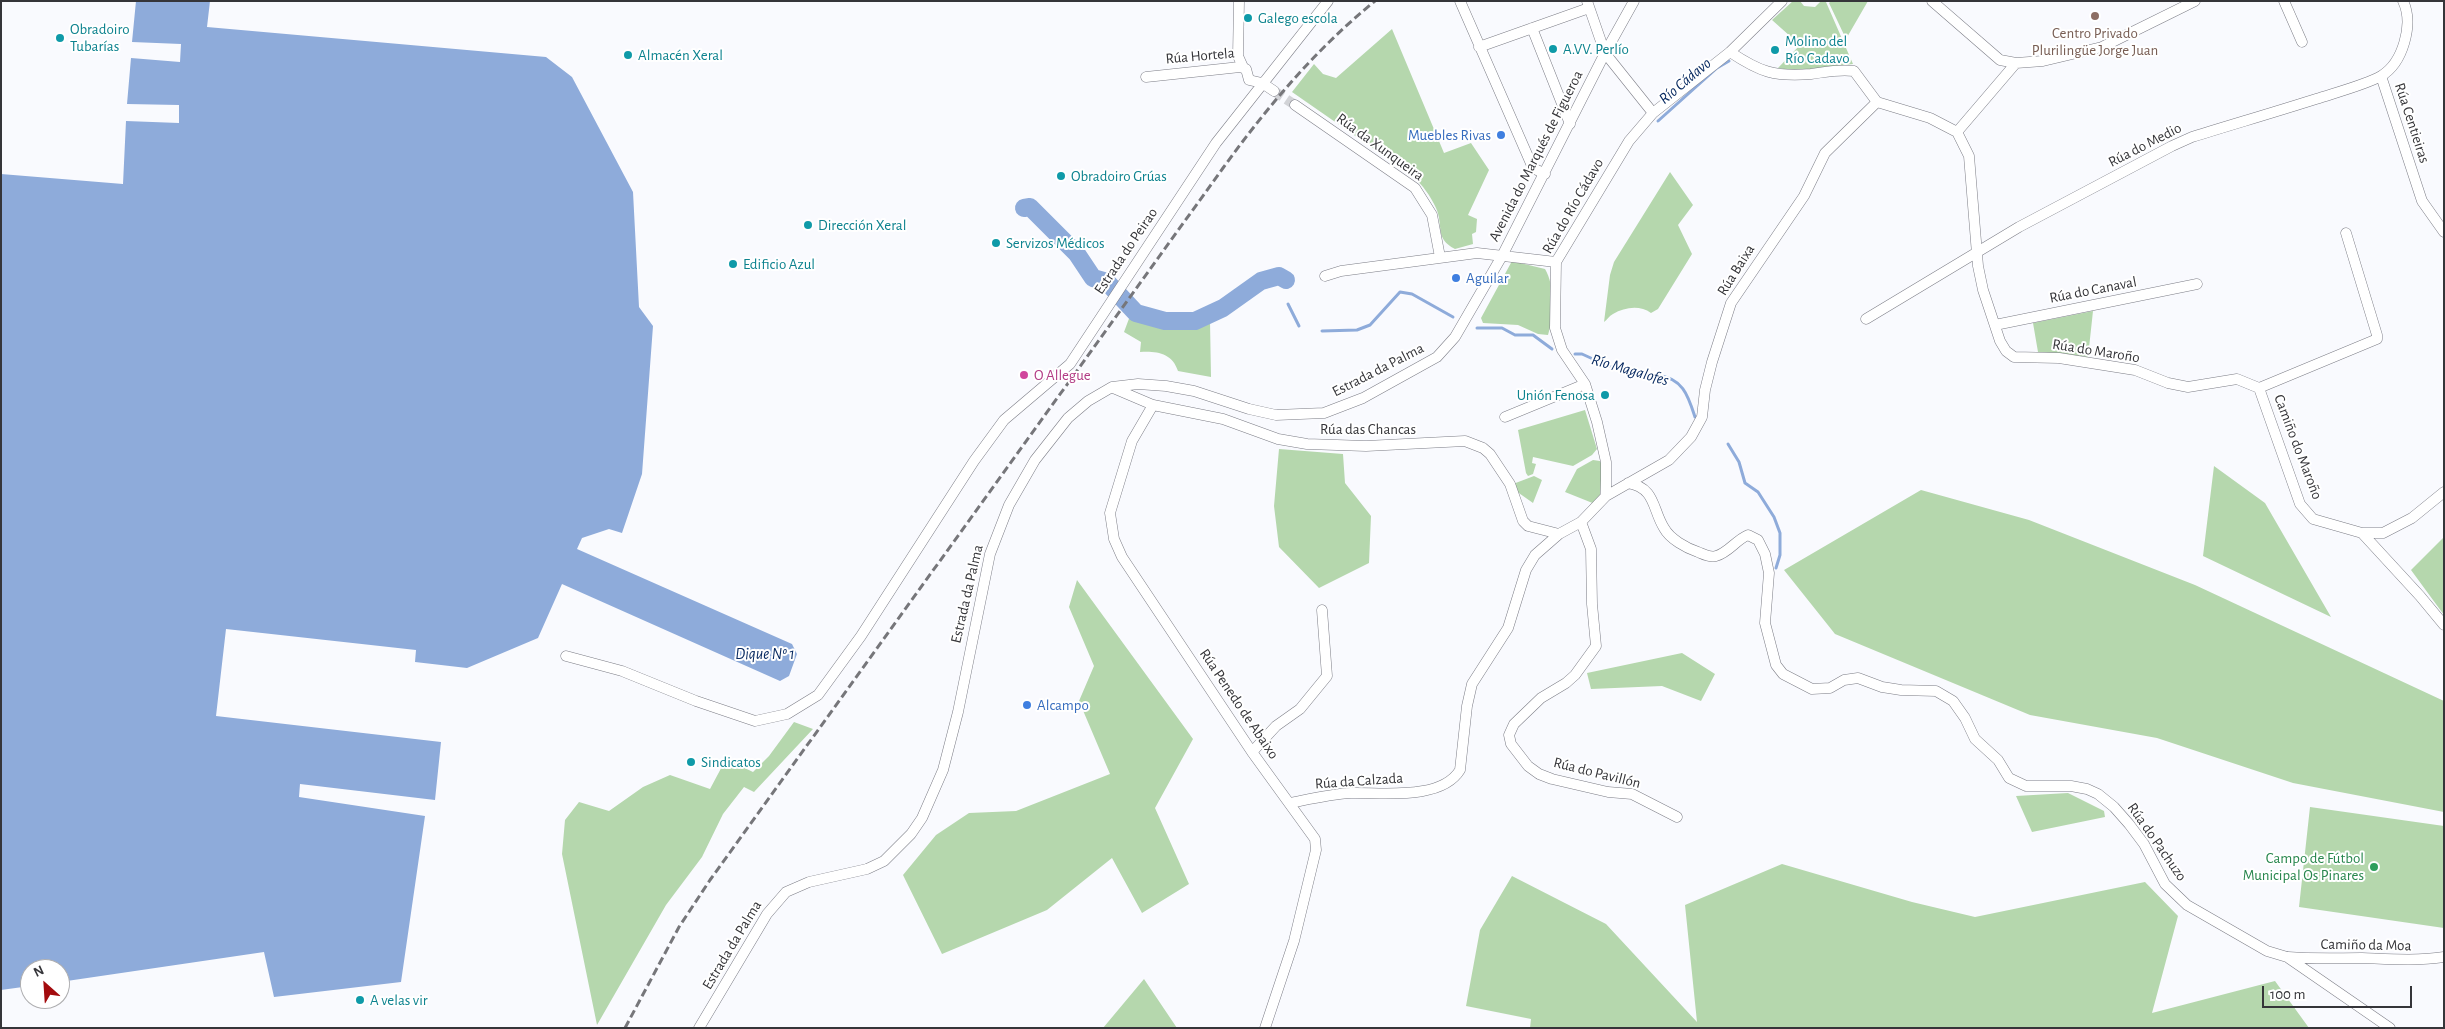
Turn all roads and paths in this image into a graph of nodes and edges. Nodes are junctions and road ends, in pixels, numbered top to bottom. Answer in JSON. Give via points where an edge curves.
{"nodes":[{"id":1,"x":1239,"y":1,"type":"edge"},
{"id":2,"x":1328,"y":1,"type":"edge"},
{"id":3,"x":1460,"y":1,"type":"edge"},
{"id":4,"x":1634,"y":1,"type":"edge"},
{"id":5,"x":1782,"y":1,"type":"edge"},
{"id":6,"x":2194,"y":1,"type":"edge"},
{"id":7,"x":2284,"y":1,"type":"edge"},
{"id":8,"x":2403,"y":1,"type":"edge"},
{"id":9,"x":1935,"y":2,"type":"edge"},
{"id":10,"x":1588,"y":4,"type":"edge"},
{"id":11,"x":1532,"y":28,"type":"junction"},
{"id":12,"x":2302,"y":42,"type":"dead end"},
{"id":13,"x":1479,"y":46,"type":"junction"},
{"id":14,"x":1730,"y":52,"type":"junction"},
{"id":15,"x":1605,"y":53,"type":"junction"},
{"id":16,"x":2016,"y":63,"type":"junction"},
{"id":17,"x":1243,"y":67,"type":"junction"},
{"id":18,"x":1146,"y":76,"type":"dead end"},
{"id":19,"x":2381,"y":76,"type":"junction"},
{"id":20,"x":1262,"y":83,"type":"junction"},
{"id":21,"x":1274,"y":91,"type":"tunnel mouth"},
{"id":22,"x":1877,"y":102,"type":"junction"},
{"id":23,"x":1296,"y":105,"type":"tunnel mouth"},
{"id":24,"x":1653,"y":113,"type":"junction"},
{"id":25,"x":1570,"y":124,"type":"junction"},
{"id":26,"x":1957,"y":132,"type":"junction"},
{"id":27,"x":1545,"y":174,"type":"junction"},
{"id":28,"x":2444,"y":232,"type":"edge"},
{"id":29,"x":2346,"y":233,"type":"dead end"},
{"id":30,"x":1978,"y":252,"type":"junction"},
{"id":31,"x":1502,"y":256,"type":"junction"},
{"id":32,"x":1440,"y":257,"type":"junction"},
{"id":33,"x":1556,"y":262,"type":"junction"},
{"id":34,"x":1325,"y":276,"type":"dead end"},
{"id":35,"x":2197,"y":284,"type":"dead end"},
{"id":36,"x":1866,"y":319,"type":"dead end"},
{"id":37,"x":1463,"y":323,"type":"joint"},
{"id":38,"x":1995,"y":325,"type":"junction"},
{"id":39,"x":1585,"y":384,"type":"junction"},
{"id":40,"x":1112,"y":387,"type":"junction"},
{"id":41,"x":2259,"y":388,"type":"junction"},
{"id":42,"x":1153,"y":405,"type":"junction"},
{"id":43,"x":1505,"y":418,"type":"dead end"},
{"id":44,"x":1628,"y":483,"type":"junction"},
{"id":45,"x":2444,"y":492,"type":"edge"},
{"id":46,"x":1606,"y":496,"type":"junction"},
{"id":47,"x":1581,"y":522,"type":"junction"},
{"id":48,"x":2362,"y":533,"type":"junction"},
{"id":49,"x":1559,"y":534,"type":"junction"},
{"id":50,"x":1322,"y":610,"type":"dead end"},
{"id":51,"x":2444,"y":625,"type":"edge"},
{"id":52,"x":566,"y":656,"type":"dead end"},
{"id":53,"x":1252,"y":752,"type":"junction"},
{"id":54,"x":1290,"y":802,"type":"junction"},
{"id":55,"x":1677,"y":817,"type":"dead end"},
{"id":56,"x":2287,"y":957,"type":"junction"},
{"id":57,"x":2444,"y":957,"type":"edge"},
{"id":58,"x":699,"y":1028,"type":"edge"},
{"id":59,"x":1265,"y":1028,"type":"edge"},
{"id":60,"x":2390,"y":1028,"type":"edge"}],
"edges":[{"from":1,"to":17,"type":"street","via":[[1238,56]]},
{"from":2,"to":20,"type":"street"},
{"from":3,"to":13,"type":"street"},
{"from":4,"to":15,"type":"street","name":"Avenida do Marqués de Figueroa"},
{"from":5,"to":14,"type":"street","name":"Rúa do Río Cádavo"},
{"from":6,"to":16,"type":"street","via":[[2102,47],[2043,62]]},
{"from":7,"to":12,"type":"street"},
{"from":8,"to":19,"type":"street","via":[[2408,20],[2406,39],[2391,67]]},
{"from":9,"to":16,"type":"street","via":[[2000,60]]},
{"from":10,"to":11,"type":"street"},
{"from":10,"to":15,"type":"street"},
{"from":11,"to":13,"type":"street"},
{"from":11,"to":25,"type":"street"},
{"from":13,"to":27,"type":"street","via":[[1533,168]]},
{"from":14,"to":22,"type":"street","via":[[1754,68],[1781,75],[1840,69],[1854,72]]},
{"from":14,"to":24,"type":"street","name":"Rúa do Río Cádavo"},
{"from":15,"to":24,"type":"street"},
{"from":15,"to":25,"type":"street","name":"Avenida do Marqués de Figueroa"},
{"from":16,"to":26,"type":"street"},
{"from":17,"to":18,"type":"street","name":"Rúa Hortela"},
{"from":17,"to":20,"type":"street","name":"Rúa Hortela","via":[[1249,80]]},
{"from":19,"to":28,"type":"street","name":"Rúa Centieiras","via":[[2422,201]]},
{"from":19,"to":30,"type":"street","name":"Rúa do Medio","via":[[2192,137],[2019,226]]},
{"from":20,"to":21,"type":"street"},
{"from":20,"to":52,"type":"street","name":"Estrada do Peirao","via":[[1216,143],[1070,364],[1004,420],[861,636],[818,695],[787,714],[755,721],[622,671]]},
{"from":22,"to":26,"type":"street","via":[[1930,118]]},
{"from":22,"to":44,"type":"street","name":"Rúa Baixa","via":[[1825,153],[1804,196],[1731,303],[1704,390],[1702,417],[1691,437],[1669,460]]},
{"from":23,"to":32,"type":"street","name":"Rúa da Xunqueira","via":[[1416,188],[1432,215]]},
{"from":24,"to":33,"type":"street","name":"Rúa do Río Cádavo","via":[[1629,141]]},
{"from":25,"to":27,"type":"street","name":"Avenida do Marqués de Figueroa"},
{"from":26,"to":30,"type":"street","name":"Rúa do Maroño","via":[[1969,156]]},
{"from":27,"to":31,"type":"street","name":"Avenida do Marqués de Figueroa"},
{"from":29,"to":41,"type":"street","via":[[2377,339]]},
{"from":30,"to":36,"type":"street","name":"Rúa do Medio"},
{"from":30,"to":38,"type":"street","name":"Rúa do Maroño","via":[[1983,290]]},
{"from":31,"to":32,"type":"street","via":[[1477,253]]},
{"from":31,"to":33,"type":"street"},
{"from":31,"to":37,"type":"street","name":"Avenida do Marqués de Figueroa"},
{"from":32,"to":34,"type":"street","via":[[1341,270]]},
{"from":33,"to":39,"type":"street","name":"Rúa do Río Cádavo","via":[[1555,328],[1562,350]]},
{"from":35,"to":38,"type":"street","name":"Rúa do Canaval"},
{"from":37,"to":40,"type":"street","name":"Estrada da Palma","via":[[1437,358],[1363,398],[1324,413],[1276,416],[1194,391],[1166,386],[1138,384]]},
{"from":38,"to":41,"type":"street","name":"Rúa do Maroño","via":[[2000,341],[2014,357],[2059,358],[2135,370],[2188,387],[2237,379]]},
{"from":39,"to":43,"type":"street"},
{"from":39,"to":46,"type":"street","name":"Rúa do Río Cádavo","via":[[1606,462]]},
{"from":40,"to":42,"type":"street","name":"Rúa das Chancas"},
{"from":40,"to":58,"type":"street","name":"Estrada da Palma","via":[[1068,418],[1035,460],[1009,505],[990,554],[943,770],[912,834],[884,861],[867,869],[809,882],[786,892],[767,914]]},
{"from":41,"to":48,"type":"street","name":"Camiño do Maroño","via":[[2300,504],[2313,519]]},
{"from":42,"to":49,"type":"street","name":"Rúa das Chancas","via":[[1224,419],[1278,439],[1307,444],[1366,446],[1465,441],[1484,448],[1490,454],[1510,484],[1528,526]]},
{"from":42,"to":53,"type":"street","name":"Rúa Penedo de Abaixo","via":[[1132,442],[1112,504],[1110,519],[1114,539],[1122,557]]},
{"from":44,"to":46,"type":"street","name":"Rúa Baixa"},
{"from":44,"to":56,"type":"street","name":"Rúa do Pachuzo","via":[[1638,485],[1649,494],[1664,529],[1693,551],[1716,556],[1748,535],[1758,540],[1769,573],[1765,623],[1776,665],[1783,674],[1812,689],[1830,688],[1844,680],[1858,678],[1900,690],[1936,691],[1953,701],[1975,739],[1998,760],[2009,778],[2026,786],[2071,786],[2098,794],[2129,824],[2144,844],[2165,884],[2187,905],[2266,951]]},
{"from":45,"to":48,"type":"street","name":"Camiño do Maroño","via":[[2412,518],[2383,533]]},
{"from":46,"to":47,"type":"street","name":"Rúa Baixa"},
{"from":47,"to":49,"type":"street"},
{"from":47,"to":55,"type":"street","name":"Rúa do Pavillón","via":[[1591,549],[1596,646],[1575,675],[1541,698],[1514,724],[1509,735],[1511,744],[1528,766],[1539,774],[1608,792],[1632,794]]},
{"from":48,"to":51,"type":"street"},
{"from":49,"to":54,"type":"street","name":"Rúa da Calzada","via":[[1535,555],[1526,570],[1508,628],[1472,684],[1465,715],[1460,770],[1456,777],[1433,788],[1399,795],[1350,793]]},
{"from":50,"to":53,"type":"street","via":[[1327,676],[1300,709],[1276,726]]},
{"from":53,"to":54,"type":"street","name":"Rúa Penedo de Abaixo"},
{"from":54,"to":59,"type":"street","name":"Rúa Penedo de Abaixo","via":[[1315,839],[1316,850],[1294,942]]},
{"from":56,"to":57,"type":"street","name":"Camiño da Moa","via":[[2420,961]]},
{"from":56,"to":60,"type":"street","name":"Rúa do Pachuzo"}]}
